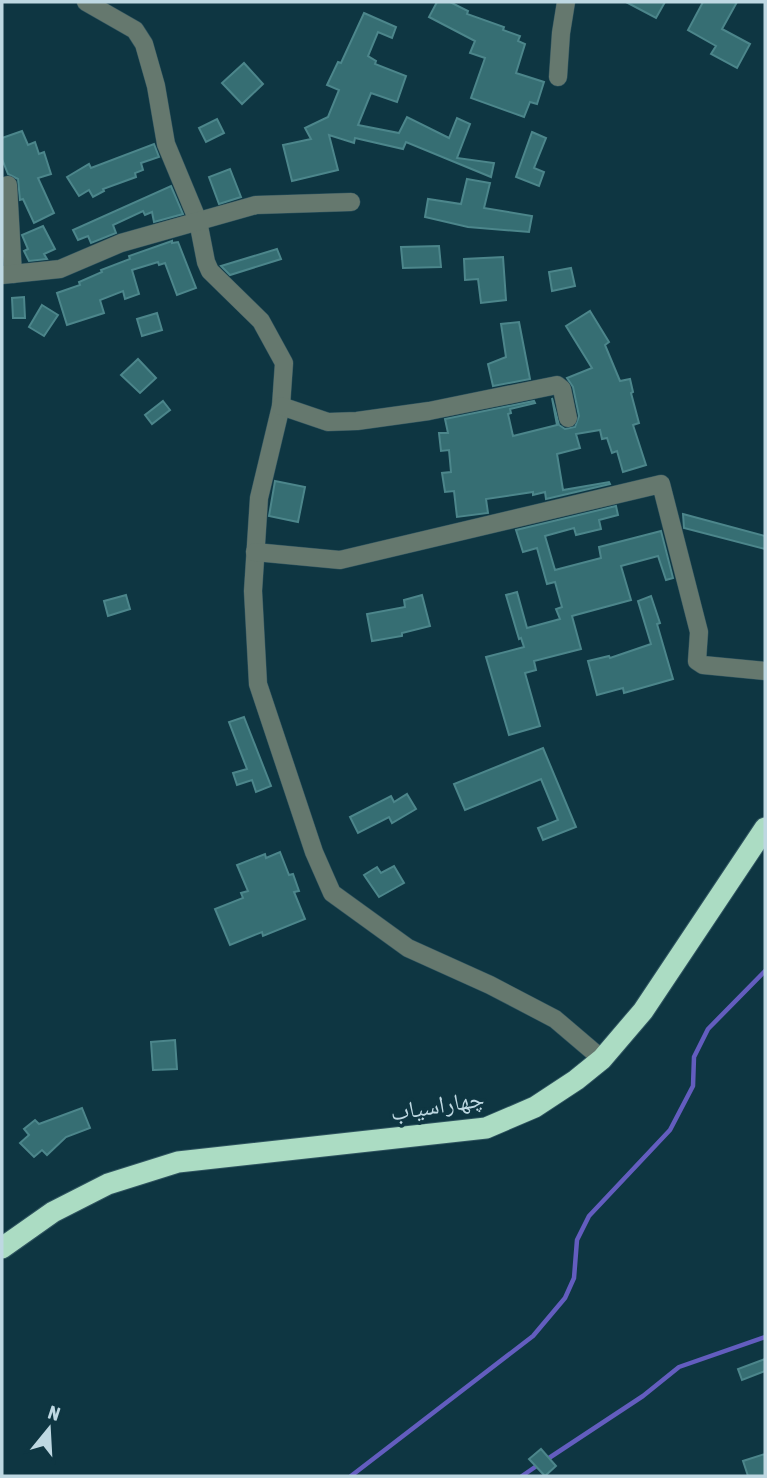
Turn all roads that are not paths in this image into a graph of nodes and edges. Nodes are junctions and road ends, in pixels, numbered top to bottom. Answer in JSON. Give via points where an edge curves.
{"nodes":[{"id":1,"x":86,"y":2,"type":"edge"},
{"id":2,"x":566,"y":2,"type":"edge"},
{"id":3,"x":558,"y":76,"type":"dead end"},
{"id":4,"x":8,"y":185,"type":"dead end"},
{"id":5,"x":351,"y":202,"type":"dead end"},
{"id":6,"x":198,"y":221,"type":"junction"},
{"id":7,"x":8,"y":274,"type":"edge"},
{"id":8,"x":281,"y":406,"type":"junction"},
{"id":9,"x":568,"y":418,"type":"dead end"},
{"id":10,"x":256,"y":552,"type":"junction"},
{"id":11,"x":765,"y":671,"type":"edge"},
{"id":12,"x":765,"y":828,"type":"edge"},
{"id":13,"x":602,"y":1059,"type":"junction"},
{"id":14,"x":2,"y":1248,"type":"edge"}],
"edges":[{"from":1,"to":6,"type":"street","via":[[135,30],[144,44],[166,144]]},
{"from":2,"to":3,"type":"street"},
{"from":4,"to":7,"type":"street"},
{"from":5,"to":6,"type":"street","via":[[256,205]]},
{"from":6,"to":7,"type":"street","via":[[121,243],[60,269]]},
{"from":6,"to":8,"type":"street","via":[[210,271],[261,321],[284,363]]},
{"from":8,"to":9,"type":"street","via":[[328,422],[357,421],[557,385]]},
{"from":8,"to":10,"type":"street","via":[[259,498]]},
{"from":10,"to":11,"type":"street","via":[[340,560],[661,484],[699,632],[697,661]]},
{"from":10,"to":13,"type":"street","via":[[253,591],[258,684],[332,893],[408,948],[555,1019]]},
{"from":12,"to":13,"type":"highway","name":"چهاراسیاب","via":[[643,1011]]},
{"from":13,"to":14,"type":"highway","name":"چهاراسیاب","via":[[535,1107],[486,1128],[178,1161],[108,1184],[53,1212]]}]}
